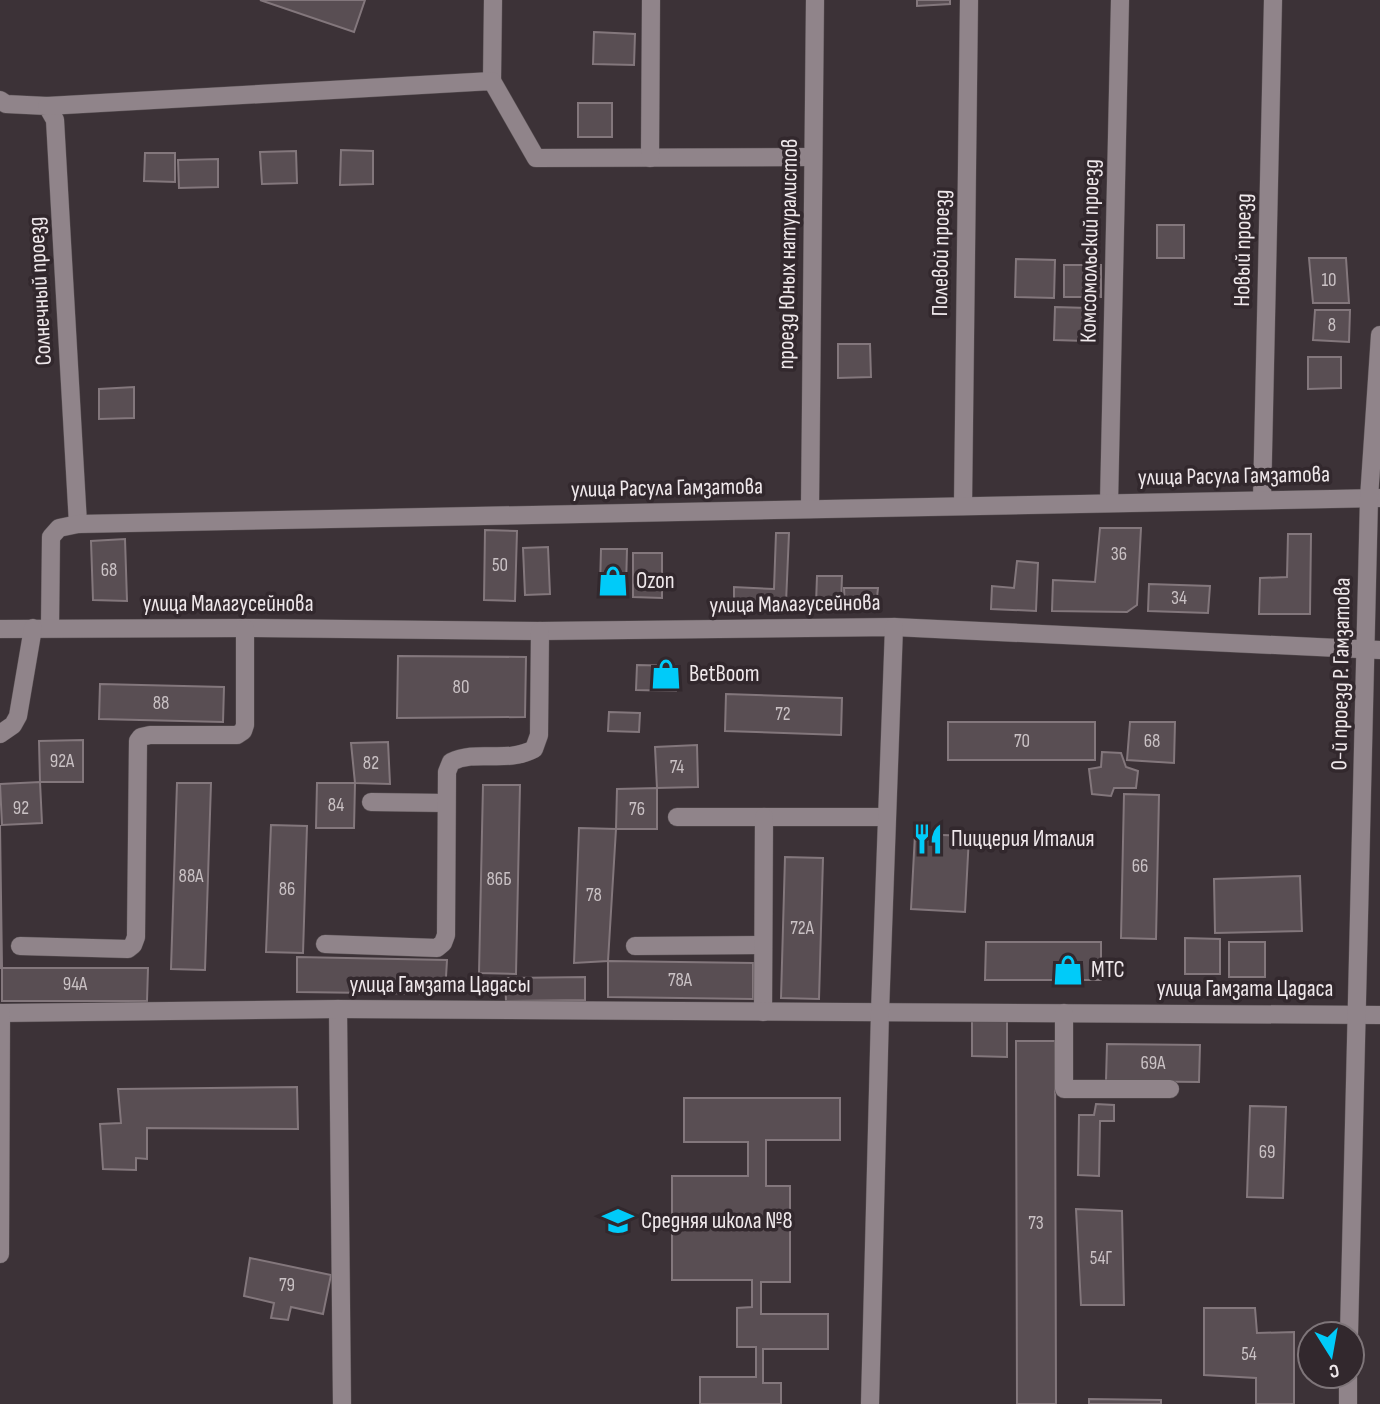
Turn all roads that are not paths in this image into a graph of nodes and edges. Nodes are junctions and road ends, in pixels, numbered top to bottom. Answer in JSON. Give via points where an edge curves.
{"nodes":[{"id":1,"x":493,"y":0,"type":"edge"},
{"id":2,"x":651,"y":0,"type":"edge"},
{"id":3,"x":815,"y":0,"type":"edge"},
{"id":4,"x":969,"y":0,"type":"edge"},
{"id":5,"x":1120,"y":0,"type":"edge"},
{"id":6,"x":1273,"y":0,"type":"edge"},
{"id":7,"x":492,"y":81,"type":"junction"},
{"id":8,"x":0,"y":100,"type":"edge"},
{"id":9,"x":47,"y":106,"type":"junction"},
{"id":10,"x":813,"y":157,"type":"junction"},
{"id":11,"x":650,"y":158,"type":"junction"},
{"id":12,"x":1380,"y":335,"type":"edge"},
{"id":13,"x":1375,"y":498,"type":"edge"},
{"id":14,"x":1262,"y":500,"type":"junction"},
{"id":15,"x":1109,"y":503,"type":"junction"},
{"id":16,"x":963,"y":506,"type":"junction"},
{"id":17,"x":810,"y":509,"type":"junction"},
{"id":18,"x":78,"y":524,"type":"junction"},
{"id":19,"x":894,"y":627,"type":"junction"},
{"id":20,"x":41,"y":628,"type":"junction"},
{"id":21,"x":246,"y":628,"type":"junction"},
{"id":22,"x":0,"y":629,"type":"edge"},
{"id":23,"x":540,"y":631,"type":"junction"},
{"id":24,"x":1373,"y":650,"type":"edge"},
{"id":25,"x":0,"y":734,"type":"edge"},
{"id":26,"x":371,"y":802,"type":"dead end"},
{"id":27,"x":446,"y":803,"type":"junction"},
{"id":28,"x":677,"y":817,"type":"dead end"},
{"id":29,"x":764,"y":817,"type":"junction"},
{"id":30,"x":886,"y":817,"type":"junction"},
{"id":31,"x":325,"y":944,"type":"dead end"},
{"id":32,"x":762,"y":945,"type":"junction"},
{"id":33,"x":635,"y":946,"type":"dead end"},
{"id":34,"x":20,"y":947,"type":"dead end"},
{"id":35,"x":338,"y":1009,"type":"junction"},
{"id":36,"x":764,"y":1012,"type":"junction"},
{"id":37,"x":880,"y":1012,"type":"junction"},
{"id":38,"x":1,"y":1013,"type":"edge"},
{"id":39,"x":1064,"y":1013,"type":"junction"},
{"id":40,"x":1357,"y":1014,"type":"junction"},
{"id":41,"x":1380,"y":1015,"type":"edge"},
{"id":42,"x":1171,"y":1089,"type":"dead end"},
{"id":43,"x":1,"y":1091,"type":"edge"},
{"id":44,"x":0,"y":1254,"type":"edge"},
{"id":45,"x":1349,"y":1320,"type":"edge"},
{"id":46,"x":342,"y":1404,"type":"edge"},
{"id":47,"x":870,"y":1404,"type":"edge"}],
"edges":[{"from":1,"to":7,"type":"street"},
{"from":2,"to":11,"type":"street"},
{"from":3,"to":10,"type":"street","name":"проезд Юных натуралистов"},
{"from":4,"to":16,"type":"street","name":"Полевой проезд"},
{"from":5,"to":15,"type":"street","name":"Комсомольский проезд"},
{"from":6,"to":14,"type":"street","name":"Новый проезд"},
{"from":7,"to":9,"type":"street"},
{"from":7,"to":11,"type":"street","via":[[536,158]]},
{"from":8,"to":9,"type":"street"},
{"from":9,"to":18,"type":"street","name":"Солнечный проезд","via":[[55,120]]},
{"from":10,"to":11,"type":"street"},
{"from":10,"to":17,"type":"street","name":"проезд Юных натуралистов"},
{"from":12,"to":13,"type":"street","name":"0-й проезд Р. Гамзатова"},
{"from":13,"to":14,"type":"street","name":"улица Расула Гамзатова"},
{"from":13,"to":24,"type":"street","name":"0-й проезд Р. Гамзатова"},
{"from":14,"to":15,"type":"street","name":"улица Расула Гамзатова"},
{"from":15,"to":16,"type":"street","name":"улица Расула Гамзатова"},
{"from":16,"to":17,"type":"street","name":"улица Расула Гамзатова"},
{"from":17,"to":18,"type":"street","name":"улица Расула Гамзатова"},
{"from":18,"to":20,"type":"street","via":[[59,528],[51,537]]},
{"from":19,"to":23,"type":"street","name":"улица Малагусейнова"},
{"from":19,"to":24,"type":"street","name":"улица Малагусейнова"},
{"from":19,"to":30,"type":"street"},
{"from":20,"to":21,"type":"street","name":"улица Малагусейнова"},
{"from":20,"to":22,"type":"street","name":"улица Малагусейнова"},
{"from":20,"to":25,"type":"street","via":[[18,716]]},
{"from":21,"to":23,"type":"street","name":"улица Малагусейнова"},
{"from":21,"to":34,"type":"street","via":[[243,731],[237,735],[150,735],[138,741],[133,945],[128,949]]},
{"from":23,"to":27,"type":"street","via":[[539,735],[534,749],[520,756],[460,757],[451,762]]},
{"from":24,"to":40,"type":"street","name":"0-й проезд Р. Гамзатова"},
{"from":26,"to":27,"type":"street"},
{"from":27,"to":31,"type":"street","via":[[443,943],[437,948]]},
{"from":28,"to":29,"type":"street"},
{"from":29,"to":30,"type":"street"},
{"from":29,"to":32,"type":"street"},
{"from":30,"to":37,"type":"street"},
{"from":32,"to":33,"type":"street"},
{"from":32,"to":36,"type":"street"},
{"from":35,"to":36,"type":"street","name":"улица Гамзата Цадасы"},
{"from":35,"to":38,"type":"street","name":"улица Гамзата Цадасы"},
{"from":35,"to":46,"type":"street"},
{"from":36,"to":37,"type":"street","name":"улица Гамзата Цадасы"},
{"from":37,"to":39,"type":"street","name":"улица Гамзата Цадаса"},
{"from":37,"to":47,"type":"street"},
{"from":38,"to":43,"type":"street"},
{"from":39,"to":40,"type":"street","name":"улица Гамзата Цадаса"},
{"from":39,"to":42,"type":"street","via":[[1064,1089]]},
{"from":40,"to":41,"type":"street","name":"улица Гамзата Цадаса"},
{"from":40,"to":45,"type":"street","name":"0-й проезд Р. Гамзатова"},
{"from":43,"to":44,"type":"street"}]}
